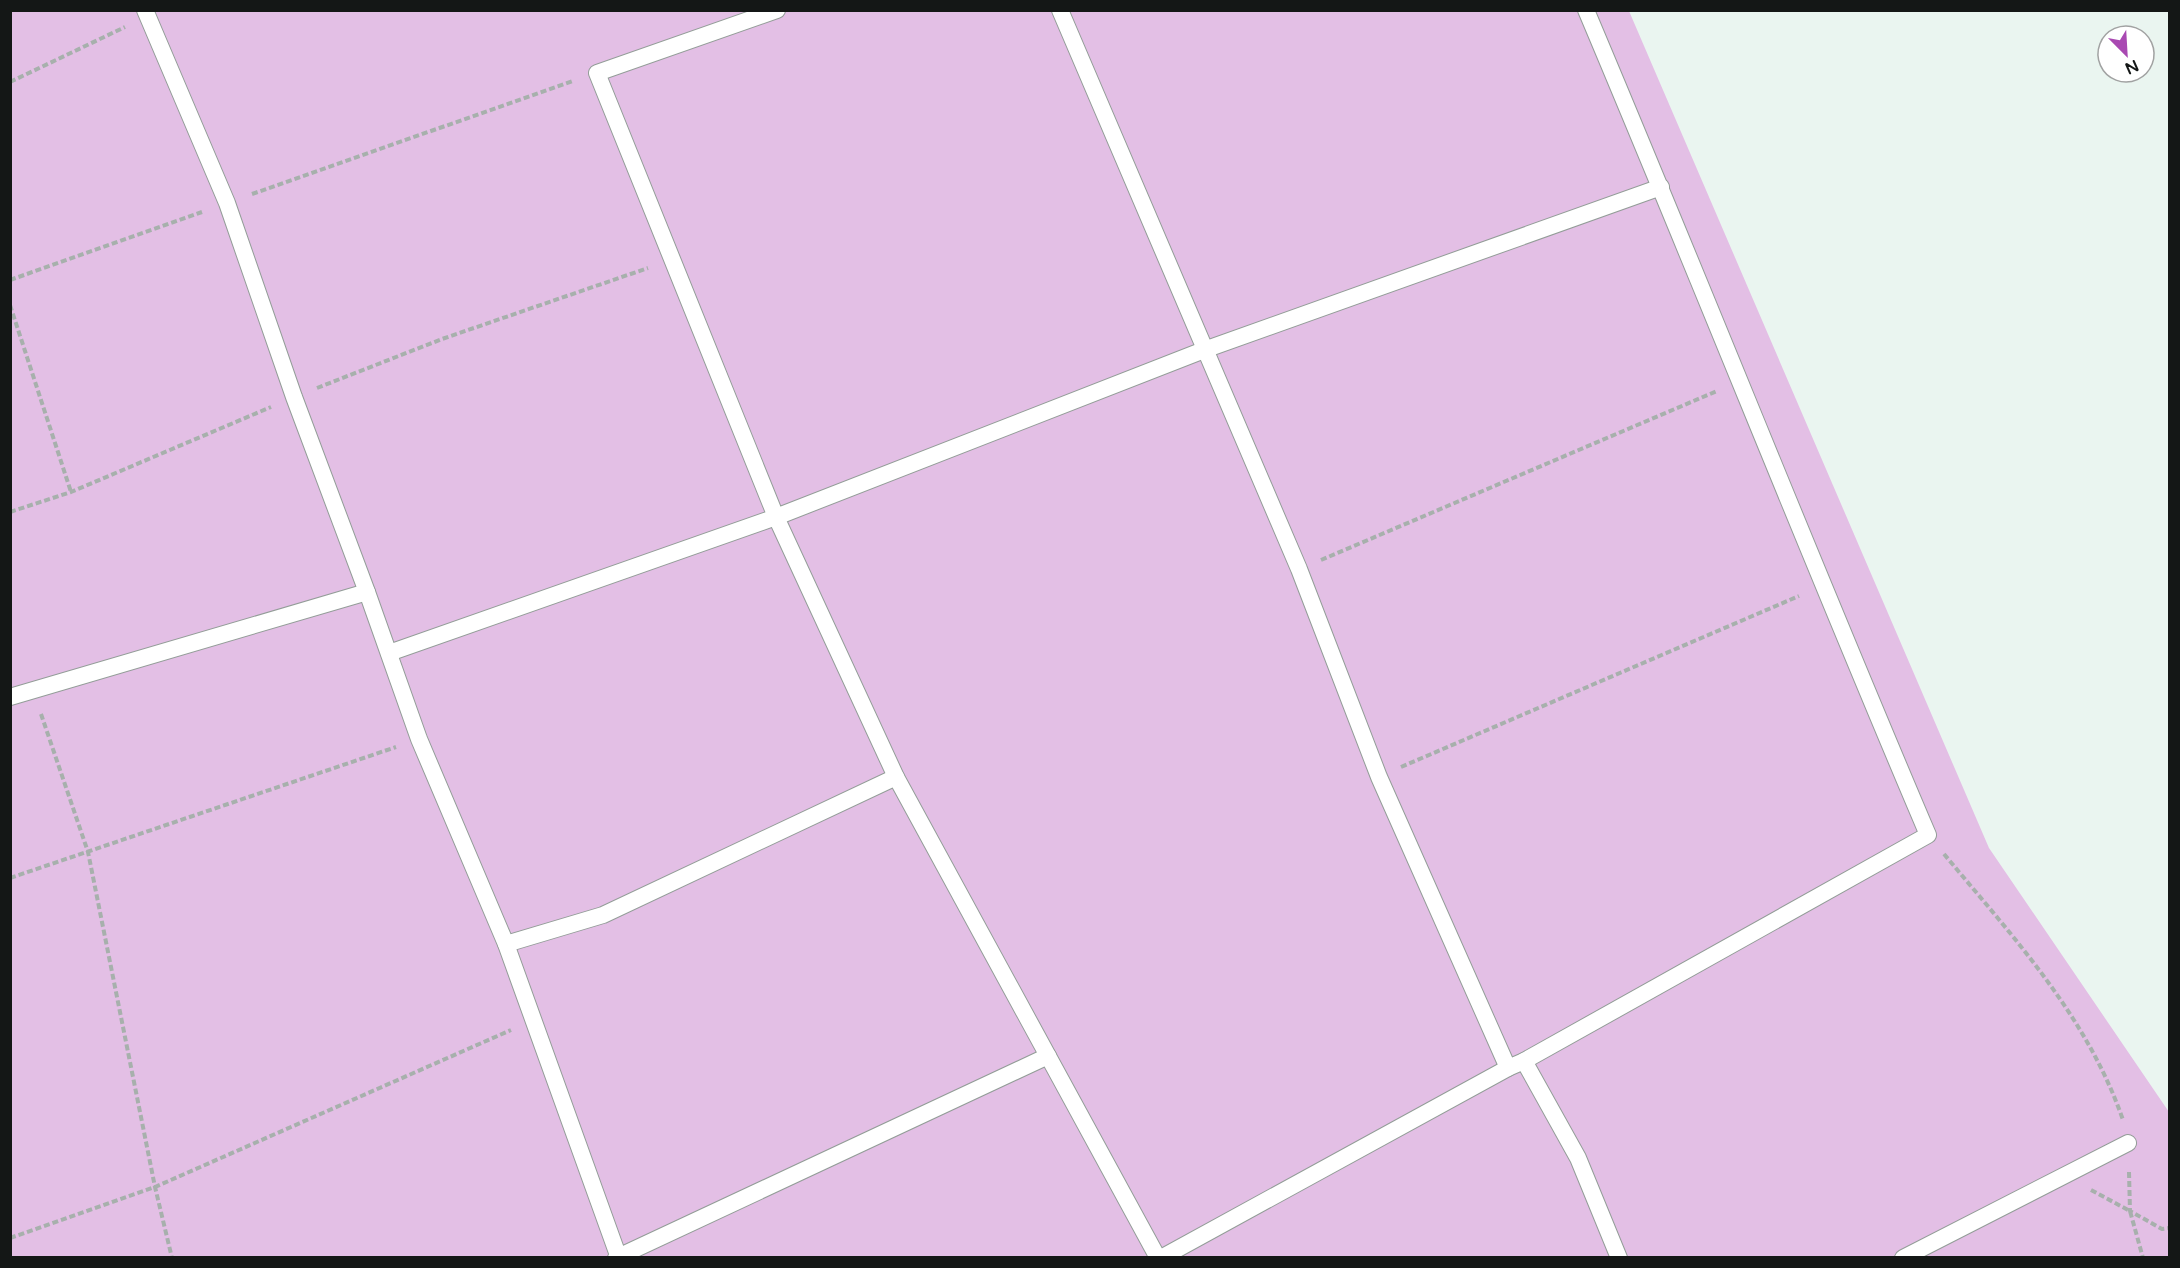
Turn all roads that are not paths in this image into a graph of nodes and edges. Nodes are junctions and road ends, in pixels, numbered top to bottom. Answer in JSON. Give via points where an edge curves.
{"nodes":[{"id":1,"x":777,"y":10,"type":"edge"},
{"id":2,"x":1060,"y":10,"type":"edge"},
{"id":3,"x":1586,"y":10,"type":"edge"},
{"id":4,"x":146,"y":13,"type":"edge"},
{"id":5,"x":1660,"y":187,"type":"junction"},
{"id":6,"x":1204,"y":350,"type":"junction"},
{"id":7,"x":776,"y":517,"type":"junction"},
{"id":8,"x":367,"y":592,"type":"junction"},
{"id":9,"x":389,"y":653,"type":"junction"},
{"id":10,"x":10,"y":697,"type":"edge"},
{"id":11,"x":896,"y":777,"type":"junction"},
{"id":12,"x":506,"y":944,"type":"junction"},
{"id":13,"x":1048,"y":1056,"type":"junction"},
{"id":14,"x":1524,"y":1061,"type":"junction"},
{"id":15,"x":1508,"y":1068,"type":"junction"},
{"id":16,"x":2128,"y":1143,"type":"road end"},
{"id":17,"x":618,"y":1257,"type":"edge"},
{"id":18,"x":1160,"y":1257,"type":"edge"},
{"id":19,"x":1619,"y":1257,"type":"edge"},
{"id":20,"x":1903,"y":1257,"type":"edge"}],
"edges":[{"from":1,"to":7,"type":"lane","via":[[597,73]]},
{"from":2,"to":6,"type":"lane"},
{"from":3,"to":5,"type":"lane"},
{"from":4,"to":8,"type":"lane","via":[[228,203],[294,397]]},
{"from":5,"to":6,"type":"lane"},
{"from":5,"to":14,"type":"lane","via":[[1928,835]]},
{"from":6,"to":7,"type":"lane"},
{"from":6,"to":15,"type":"lane","via":[[1299,569],[1379,777]]},
{"from":7,"to":9,"type":"lane"},
{"from":7,"to":11,"type":"lane"},
{"from":8,"to":9,"type":"lane"},
{"from":8,"to":10,"type":"lane"},
{"from":9,"to":12,"type":"lane","via":[[419,739]]},
{"from":11,"to":12,"type":"lane","via":[[603,915]]},
{"from":11,"to":13,"type":"lane"},
{"from":12,"to":17,"type":"lane"},
{"from":13,"to":17,"type":"lane"},
{"from":13,"to":18,"type":"lane"},
{"from":14,"to":15,"type":"lane"},
{"from":14,"to":19,"type":"lane","via":[[1578,1158]]},
{"from":15,"to":18,"type":"lane"},
{"from":16,"to":20,"type":"lane"}]}
